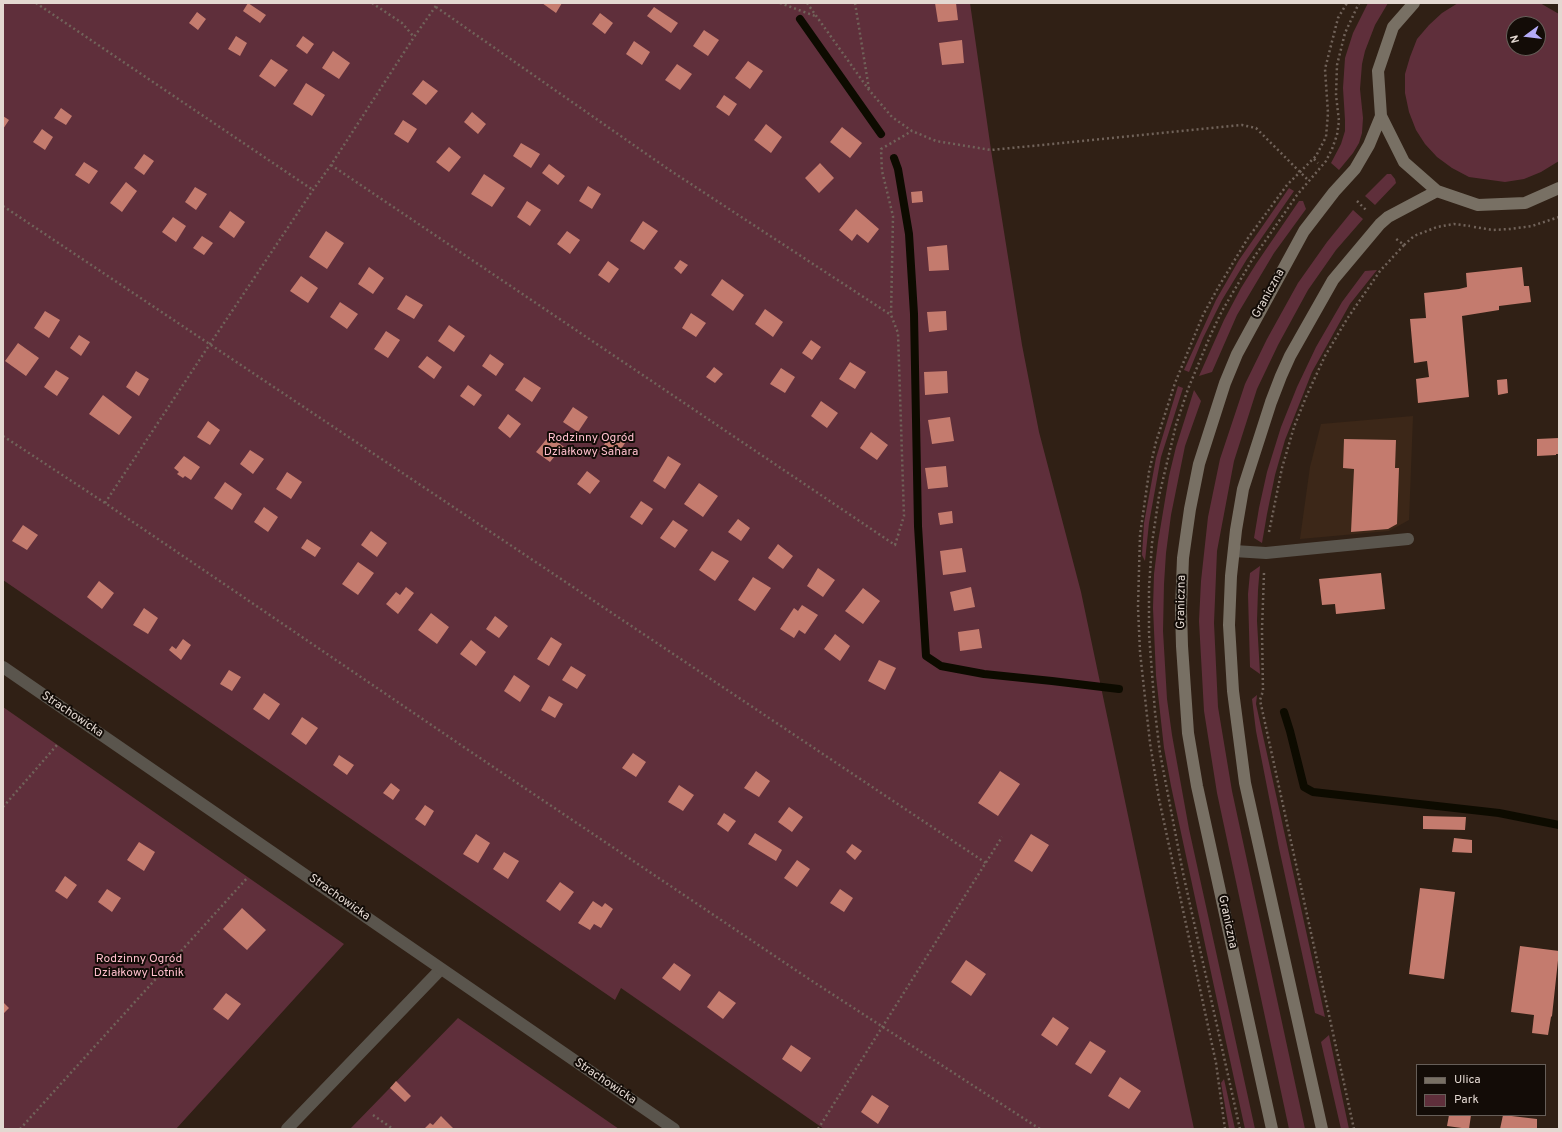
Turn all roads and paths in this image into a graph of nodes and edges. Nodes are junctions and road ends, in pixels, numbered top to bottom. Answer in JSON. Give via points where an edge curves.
{"nodes":[{"id":1,"x":36,"y":3,"type":"edge"},
{"id":2,"x":372,"y":3,"type":"edge"},
{"id":3,"x":438,"y":3,"type":"edge"},
{"id":4,"x":780,"y":3,"type":"edge"},
{"id":5,"x":807,"y":3,"type":"edge"},
{"id":6,"x":855,"y":3,"type":"edge"},
{"id":7,"x":1347,"y":3,"type":"edge"},
{"id":8,"x":1359,"y":3,"type":"edge"},
{"id":9,"x":1414,"y":3,"type":"edge"},
{"id":10,"x":436,"y":7,"type":"junction"},
{"id":11,"x":816,"y":16,"type":"junction"},
{"id":12,"x":414,"y":37,"type":"junction"},
{"id":13,"x":869,"y":90,"type":"junction"},
{"id":14,"x":1380,"y":116,"type":"junction"},
{"id":15,"x":912,"y":131,"type":"junction"},
{"id":16,"x":1314,"y":159,"type":"junction"},
{"id":17,"x":1318,"y":163,"type":"dead end"},
{"id":18,"x":331,"y":165,"type":"junction"},
{"id":19,"x":1300,"y":172,"type":"junction"},
{"id":20,"x":1559,"y":188,"type":"edge"},
{"id":21,"x":313,"y":190,"type":"junction"},
{"id":22,"x":1437,"y":191,"type":"junction"},
{"id":23,"x":1357,"y":201,"type":"dead end"},
{"id":24,"x":3,"y":206,"type":"edge"},
{"id":25,"x":1371,"y":214,"type":"dead end"},
{"id":26,"x":1559,"y":217,"type":"edge"},
{"id":27,"x":1392,"y":235,"type":"dead end"},
{"id":28,"x":1404,"y":245,"type":"junction"},
{"id":29,"x":891,"y":315,"type":"junction"},
{"id":30,"x":210,"y":344,"type":"junction"},
{"id":31,"x":3,"y":436,"type":"edge"},
{"id":32,"x":105,"y":503,"type":"junction"},
{"id":33,"x":1408,"y":539,"type":"dead end"},
{"id":34,"x":1234,"y":551,"type":"junction"},
{"id":35,"x":1266,"y":553,"type":"junction"},
{"id":36,"x":1150,"y":562,"type":"dead end"},
{"id":37,"x":3,"y":667,"type":"edge"},
{"id":38,"x":57,"y":745,"type":"dead end"},
{"id":39,"x":3,"y":806,"type":"edge"},
{"id":40,"x":1002,"y":837,"type":"dead end"},
{"id":41,"x":986,"y":863,"type":"junction"},
{"id":42,"x":248,"y":877,"type":"dead end"},
{"id":43,"x":441,"y":969,"type":"junction"},
{"id":44,"x":882,"y":1028,"type":"junction"},
{"id":45,"x":373,"y":1114,"type":"dead end"},
{"id":46,"x":20,"y":1129,"type":"edge"},
{"id":47,"x":287,"y":1129,"type":"edge"},
{"id":48,"x":393,"y":1129,"type":"edge"},
{"id":49,"x":674,"y":1129,"type":"edge"},
{"id":50,"x":818,"y":1129,"type":"edge"},
{"id":51,"x":1040,"y":1129,"type":"edge"},
{"id":52,"x":1225,"y":1129,"type":"edge"},
{"id":53,"x":1240,"y":1129,"type":"edge"},
{"id":54,"x":1272,"y":1129,"type":"edge"},
{"id":55,"x":1322,"y":1129,"type":"edge"},
{"id":56,"x":1354,"y":1129,"type":"edge"}],
"edges":[{"from":1,"to":21,"type":"path"},
{"from":2,"to":12,"type":"path","via":[[402,23]]},
{"from":3,"to":10,"type":"path"},
{"from":4,"to":11,"type":"path"},
{"from":5,"to":11,"type":"path"},
{"from":6,"to":13,"type":"path"},
{"from":7,"to":16,"type":"path","via":[[1338,18],[1325,69],[1328,113],[1326,137]]},
{"from":8,"to":19,"type":"path","via":[[1345,33],[1337,64],[1337,135],[1326,161],[1309,181]]},
{"from":9,"to":14,"type":"main road","via":[[1393,27],[1378,71]]},
{"from":10,"to":12,"type":"path"},
{"from":10,"to":29,"type":"path","via":[[668,169]]},
{"from":11,"to":13,"type":"path"},
{"from":12,"to":18,"type":"path"},
{"from":13,"to":15,"type":"path","via":[[892,117]]},
{"from":14,"to":22,"type":"main road","via":[[1404,162]]},
{"from":14,"to":54,"type":"main road","name":"Graniczna","via":[[1369,145],[1355,169],[1304,231],[1237,354],[1199,464],[1183,558],[1182,646],[1188,733],[1197,786]]},
{"from":15,"to":19,"type":"path","via":[[936,141],[991,150],[1242,125],[1256,128]]},
{"from":15,"to":29,"type":"path","via":[[881,149],[882,171],[893,216]]},
{"from":16,"to":17,"type":"path"},
{"from":16,"to":19,"type":"path"},
{"from":18,"to":21,"type":"path"},
{"from":18,"to":29,"type":"path","via":[[894,545],[904,516],[898,333]]},
{"from":19,"to":52,"type":"path","via":[[1286,185],[1233,262],[1191,343],[1156,442],[1140,535],[1140,652],[1150,743],[1161,807],[1216,1063]]},
{"from":20,"to":22,"type":"main road","via":[[1525,203],[1478,205]]},
{"from":21,"to":30,"type":"path"},
{"from":22,"to":34,"type":"main road","via":[[1388,217],[1380,224],[1333,280],[1290,356],[1271,402],[1243,489]]},
{"from":23,"to":25,"type":"path"},
{"from":24,"to":30,"type":"path"},
{"from":26,"to":28,"type":"path","via":[[1510,230],[1492,230],[1465,224],[1437,227],[1414,236]]},
{"from":27,"to":28,"type":"path"},
{"from":28,"to":35,"type":"path","via":[[1380,271],[1347,319],[1325,356],[1306,397],[1282,468]]},
{"from":30,"to":32,"type":"path"},
{"from":30,"to":41,"type":"path"},
{"from":31,"to":32,"type":"path"},
{"from":32,"to":44,"type":"path"},
{"from":33,"to":35,"type":"street"},
{"from":34,"to":35,"type":"street"},
{"from":34,"to":55,"type":"main road","via":[[1229,625],[1232,691],[1245,783]]},
{"from":35,"to":56,"type":"path","via":[[1262,592],[1264,691],[1260,700]]},
{"from":36,"to":53,"type":"path","via":[[1149,634],[1160,753],[1183,873]]},
{"from":37,"to":43,"type":"street","name":"Strachowicka"},
{"from":38,"to":39,"type":"path"},
{"from":40,"to":41,"type":"path"},
{"from":41,"to":44,"type":"path"},
{"from":42,"to":46,"type":"path"},
{"from":43,"to":47,"type":"street"},
{"from":43,"to":49,"type":"street","name":"Strachowicka"},
{"from":44,"to":50,"type":"path"},
{"from":44,"to":51,"type":"path"},
{"from":45,"to":48,"type":"path"}]}
